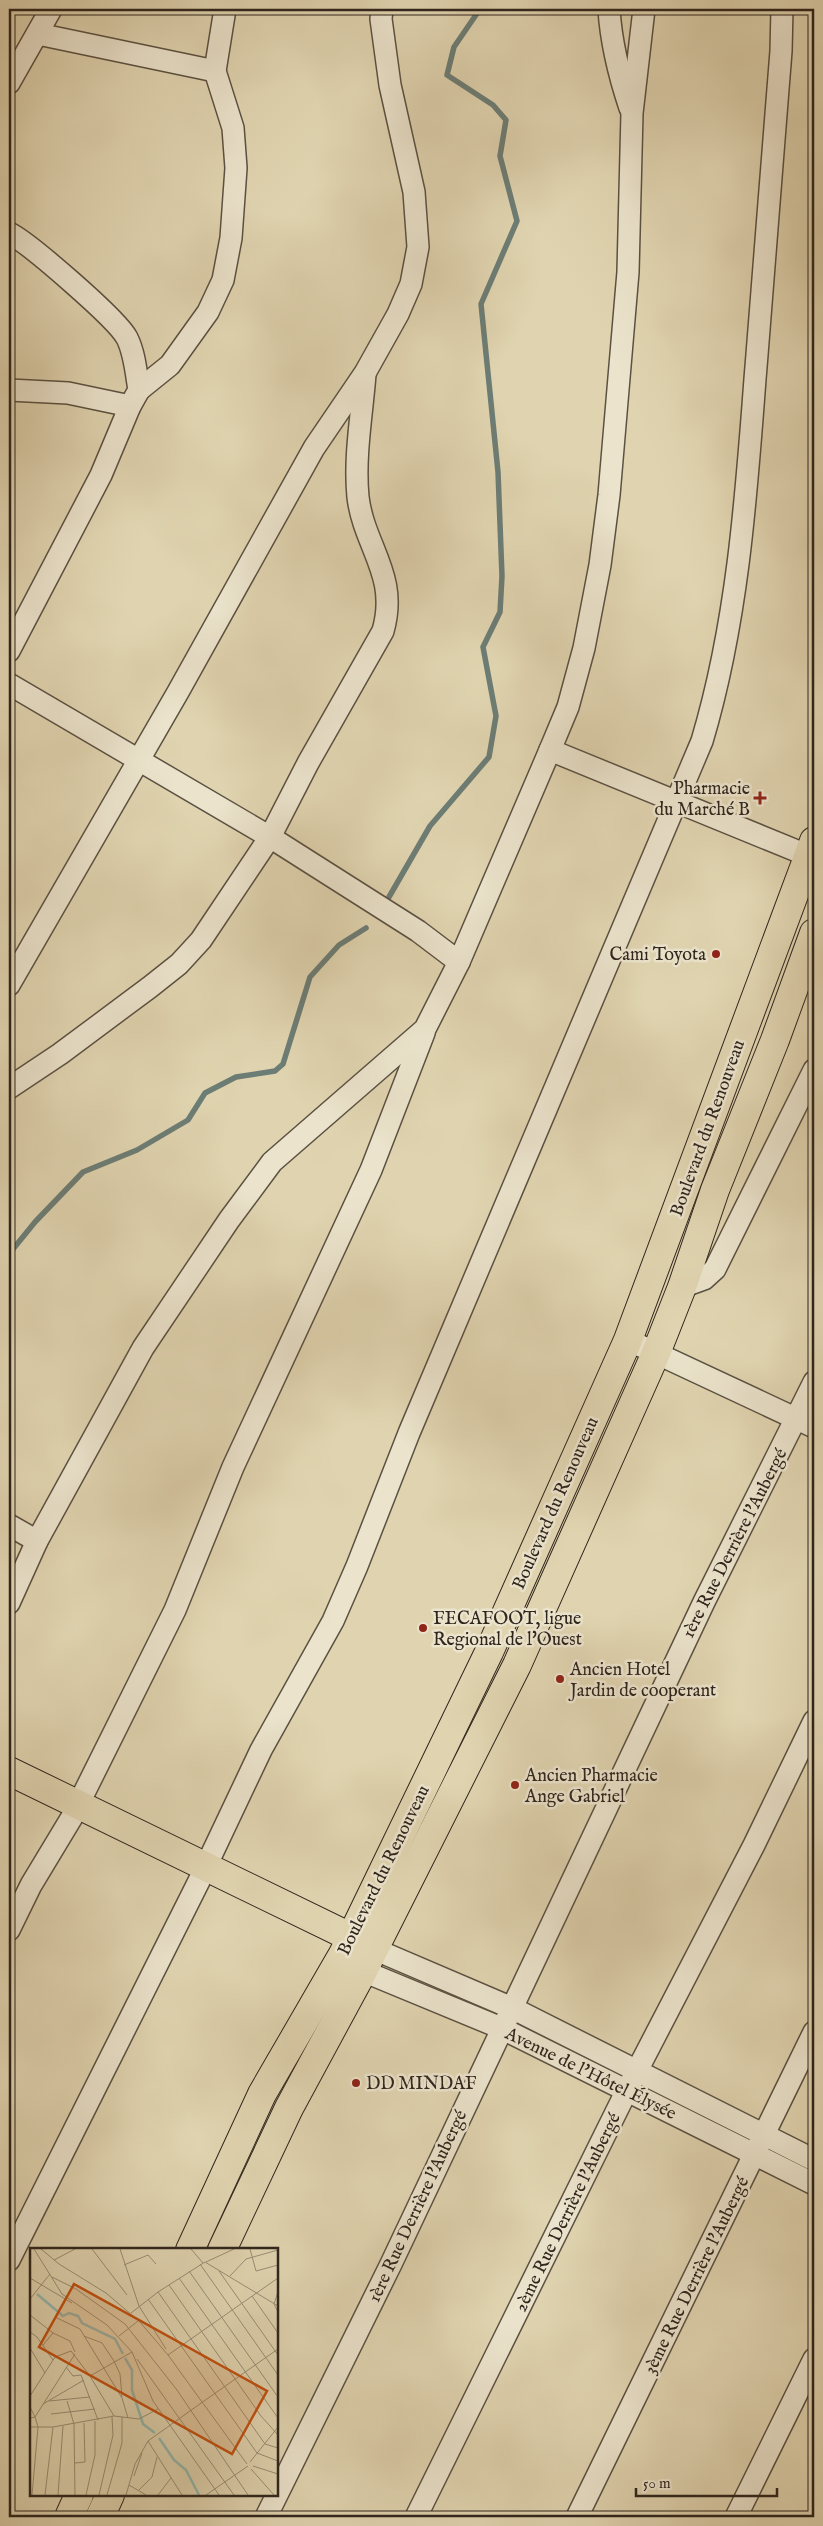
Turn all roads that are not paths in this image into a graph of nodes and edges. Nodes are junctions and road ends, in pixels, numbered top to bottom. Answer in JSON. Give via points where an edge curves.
{"nodes":[{"id":1,"x":51,"y":9,"type":"edge"},
{"id":2,"x":225,"y":9,"type":"edge"},
{"id":3,"x":382,"y":9,"type":"edge"},
{"id":4,"x":609,"y":9,"type":"edge"},
{"id":5,"x":644,"y":9,"type":"edge"},
{"id":6,"x":782,"y":9,"type":"edge"},
{"id":7,"x":38,"y":34,"type":"junction"},
{"id":8,"x":215,"y":71,"type":"junction"},
{"id":9,"x":9,"y":83,"type":"edge"},
{"id":10,"x":632,"y":114,"type":"junction"},
{"id":11,"x":9,"y":233,"type":"edge"},
{"id":12,"x":365,"y":373,"type":"junction"},
{"id":13,"x":9,"y":390,"type":"edge"},
{"id":14,"x":135,"y":398,"type":"junction"},
{"id":15,"x":9,"y":651,"type":"edge"},
{"id":16,"x":9,"y":684,"type":"edge"},
{"id":17,"x":550,"y":750,"type":"junction"},
{"id":18,"x":139,"y":760,"type":"junction"},
{"id":19,"x":676,"y":800,"type":"junction"},
{"id":20,"x":270,"y":837,"type":"junction"},
{"id":21,"x":813,"y":851,"type":"edge"},
{"id":22,"x":814,"y":933,"type":"edge"},
{"id":23,"x":459,"y":962,"type":"junction"},
{"id":24,"x":9,"y":985,"type":"edge"},
{"id":25,"x":425,"y":1029,"type":"junction"},
{"id":26,"x":814,"y":1070,"type":"edge"},
{"id":27,"x":9,"y":1088,"type":"edge"},
{"id":28,"x":682,"y":1287,"type":"junction"},
{"id":29,"x":628,"y":1340,"type":"junction"},
{"id":30,"x":656,"y":1353,"type":"junction"},
{"id":31,"x":814,"y":1382,"type":"edge"},
{"id":32,"x":806,"y":1422,"type":"edge"},
{"id":33,"x":9,"y":1525,"type":"edge"},
{"id":34,"x":37,"y":1541,"type":"junction"},
{"id":35,"x":9,"y":1602,"type":"edge"},
{"id":36,"x":475,"y":1679,"type":"junction"},
{"id":37,"x":502,"y":1694,"type":"junction"},
{"id":38,"x":814,"y":1721,"type":"edge"},
{"id":39,"x":9,"y":1771,"type":"edge"},
{"id":40,"x":9,"y":1787,"type":"edge"},
{"id":41,"x":75,"y":1811,"type":"junction"},
{"id":42,"x":202,"y":1875,"type":"junction"},
{"id":43,"x":9,"y":1930,"type":"edge"},
{"id":44,"x":358,"y":1953,"type":"junction"},
{"id":45,"x":512,"y":2008,"type":"junction"},
{"id":46,"x":501,"y":2028,"type":"junction"},
{"id":47,"x":814,"y":2032,"type":"edge"},
{"id":48,"x":636,"y":2071,"type":"junction"},
{"id":49,"x":627,"y":2090,"type":"junction"},
{"id":50,"x":764,"y":2136,"type":"junction"},
{"id":51,"x":237,"y":2147,"type":"junction"},
{"id":52,"x":755,"y":2154,"type":"junction"},
{"id":53,"x":264,"y":2160,"type":"junction"},
{"id":54,"x":814,"y":2160,"type":"edge"},
{"id":55,"x":814,"y":2184,"type":"edge"},
{"id":56,"x":191,"y":2248,"type":"edge"},
{"id":57,"x":223,"y":2248,"type":"edge"},
{"id":58,"x":9,"y":2260,"type":"edge"},
{"id":59,"x":814,"y":2359,"type":"edge"},
{"id":60,"x":278,"y":2493,"type":"edge"},
{"id":61,"x":79,"y":2496,"type":"edge"},
{"id":62,"x":110,"y":2496,"type":"edge"},
{"id":63,"x":276,"y":2496,"type":"edge"},
{"id":64,"x":69,"y":2517,"type":"edge"},
{"id":65,"x":100,"y":2517,"type":"edge"},
{"id":66,"x":266,"y":2517,"type":"edge"},
{"id":67,"x":416,"y":2517,"type":"edge"},
{"id":68,"x":576,"y":2517,"type":"edge"},
{"id":69,"x":736,"y":2517,"type":"edge"}],
"edges":[{"from":1,"to":7,"type":"street"},
{"from":2,"to":8,"type":"street"},
{"from":3,"to":12,"type":"street","via":[[390,86],[414,192],[418,248],[411,284]]},
{"from":4,"to":10,"type":"street","via":[[611,36]]},
{"from":5,"to":10,"type":"street"},
{"from":6,"to":19,"type":"street","via":[[751,436],[738,567],[712,707],[702,741]]},
{"from":7,"to":8,"type":"street"},
{"from":7,"to":9,"type":"street"},
{"from":8,"to":14,"type":"street","via":[[233,128],[236,168],[231,238],[223,280],[208,312],[170,365]]},
{"from":10,"to":17,"type":"street","via":[[628,272],[600,565],[584,648],[568,707]]},
{"from":11,"to":14,"type":"street","via":[[48,262],[126,336],[133,352]]},
{"from":12,"to":18,"type":"street","via":[[314,448]]},
{"from":12,"to":20,"type":"street","via":[[358,497],[388,592],[388,612],[383,631]]},
{"from":13,"to":14,"type":"street"},
{"from":14,"to":15,"type":"street","via":[[101,475]]},
{"from":16,"to":18,"type":"street"},
{"from":17,"to":19,"type":"street"},
{"from":17,"to":23,"type":"street"},
{"from":18,"to":20,"type":"street"},
{"from":18,"to":24,"type":"street"},
{"from":19,"to":21,"type":"street"},
{"from":19,"to":42,"type":"street","via":[[409,1433],[333,1622],[261,1750]]},
{"from":20,"to":23,"type":"street","via":[[418,931]]},
{"from":20,"to":27,"type":"street","via":[[201,940],[179,964],[60,1054]]},
{"from":21,"to":29,"type":"main road","name":"Boulevard du Renouveau"},
{"from":22,"to":28,"type":"main road","name":"Boulevard du Renouveau","via":[[776,1040],[715,1190]]},
{"from":23,"to":25,"type":"street"},
{"from":25,"to":34,"type":"street","via":[[272,1162],[143,1348]]},
{"from":25,"to":41,"type":"street","via":[[371,1170],[233,1467],[175,1610]]},
{"from":26,"to":28,"type":"street","via":[[715,1269],[704,1279]]},
{"from":28,"to":30,"type":"main road","name":"Boulevard du Renouveau"},
{"from":29,"to":30,"type":"street"},
{"from":29,"to":36,"type":"main road","name":"Boulevard du Renouveau"},
{"from":30,"to":32,"type":"street"},
{"from":30,"to":37,"type":"main road","name":"Boulevard du Renouveau"},
{"from":31,"to":32,"type":"street","name":"1ère Rue Derrière l'Aubergé"},
{"from":32,"to":45,"type":"street","name":"1ère Rue Derrière l'Aubergé","via":[[704,1602]]},
{"from":33,"to":34,"type":"street"},
{"from":34,"to":35,"type":"street"},
{"from":36,"to":37,"type":"main road"},
{"from":36,"to":44,"type":"main road","name":"Boulevard du Renouveau"},
{"from":37,"to":44,"type":"main road","name":"Boulevard du Renouveau"},
{"from":38,"to":48,"type":"street","name":"2ème Rue Derrière l'Aubergé","via":[[754,1845]]},
{"from":39,"to":41,"type":"main road"},
{"from":40,"to":41,"type":"main road"},
{"from":41,"to":42,"type":"main road"},
{"from":41,"to":43,"type":"street"},
{"from":42,"to":44,"type":"main road"},
{"from":42,"to":58,"type":"street"},
{"from":44,"to":45,"type":"street","name":"Avenue de l'Hôtel Élysée"},
{"from":44,"to":46,"type":"street","name":"Avenue de l'Hôtel Élysée"},
{"from":44,"to":51,"type":"main road","name":"Boulevard du Renouveau","via":[[262,2094]]},
{"from":44,"to":53,"type":"main road","name":"Boulevard du Renouveau"},
{"from":45,"to":46,"type":"street","name":"1ère Rue Derrière l'Aubergé"},
{"from":45,"to":48,"type":"street","name":"Avenue de l'Hôtel Élysée"},
{"from":46,"to":49,"type":"street","name":"Avenue de l'Hôtel Élysée"},
{"from":46,"to":60,"type":"street","name":"1ère Rue Derrière l'Aubergé","via":[[391,2264]]},
{"from":47,"to":50,"type":"street","name":"3ème Rue Derrière l'Aubergé"},
{"from":48,"to":49,"type":"street","name":"2ème Rue Derrière l'Aubergé"},
{"from":48,"to":50,"type":"street","name":"Avenue de l'Hôtel Élysée"},
{"from":49,"to":52,"type":"street","name":"Avenue de l'Hôtel Élysée"},
{"from":49,"to":67,"type":"street","name":"2ème Rue Derrière l'Aubergé"},
{"from":50,"to":52,"type":"street","name":"3ème Rue Derrière l'Aubergé"},
{"from":50,"to":54,"type":"street","name":"Avenue de l'Hôtel Élysée"},
{"from":51,"to":53,"type":"main road"},
{"from":51,"to":56,"type":"main road","name":"Boulevard du Renouveau"},
{"from":52,"to":55,"type":"street","name":"Avenue de l'Hôtel Élysée"},
{"from":52,"to":68,"type":"street","name":"3ème Rue Derrière l'Aubergé"},
{"from":53,"to":57,"type":"main road","name":"Boulevard du Renouveau"},
{"from":59,"to":69,"type":"street"},
{"from":61,"to":64,"type":"main road"},
{"from":62,"to":65,"type":"main road"},
{"from":63,"to":66,"type":"street","name":"1ère Rue Derrière l'Aubergé"}]}
